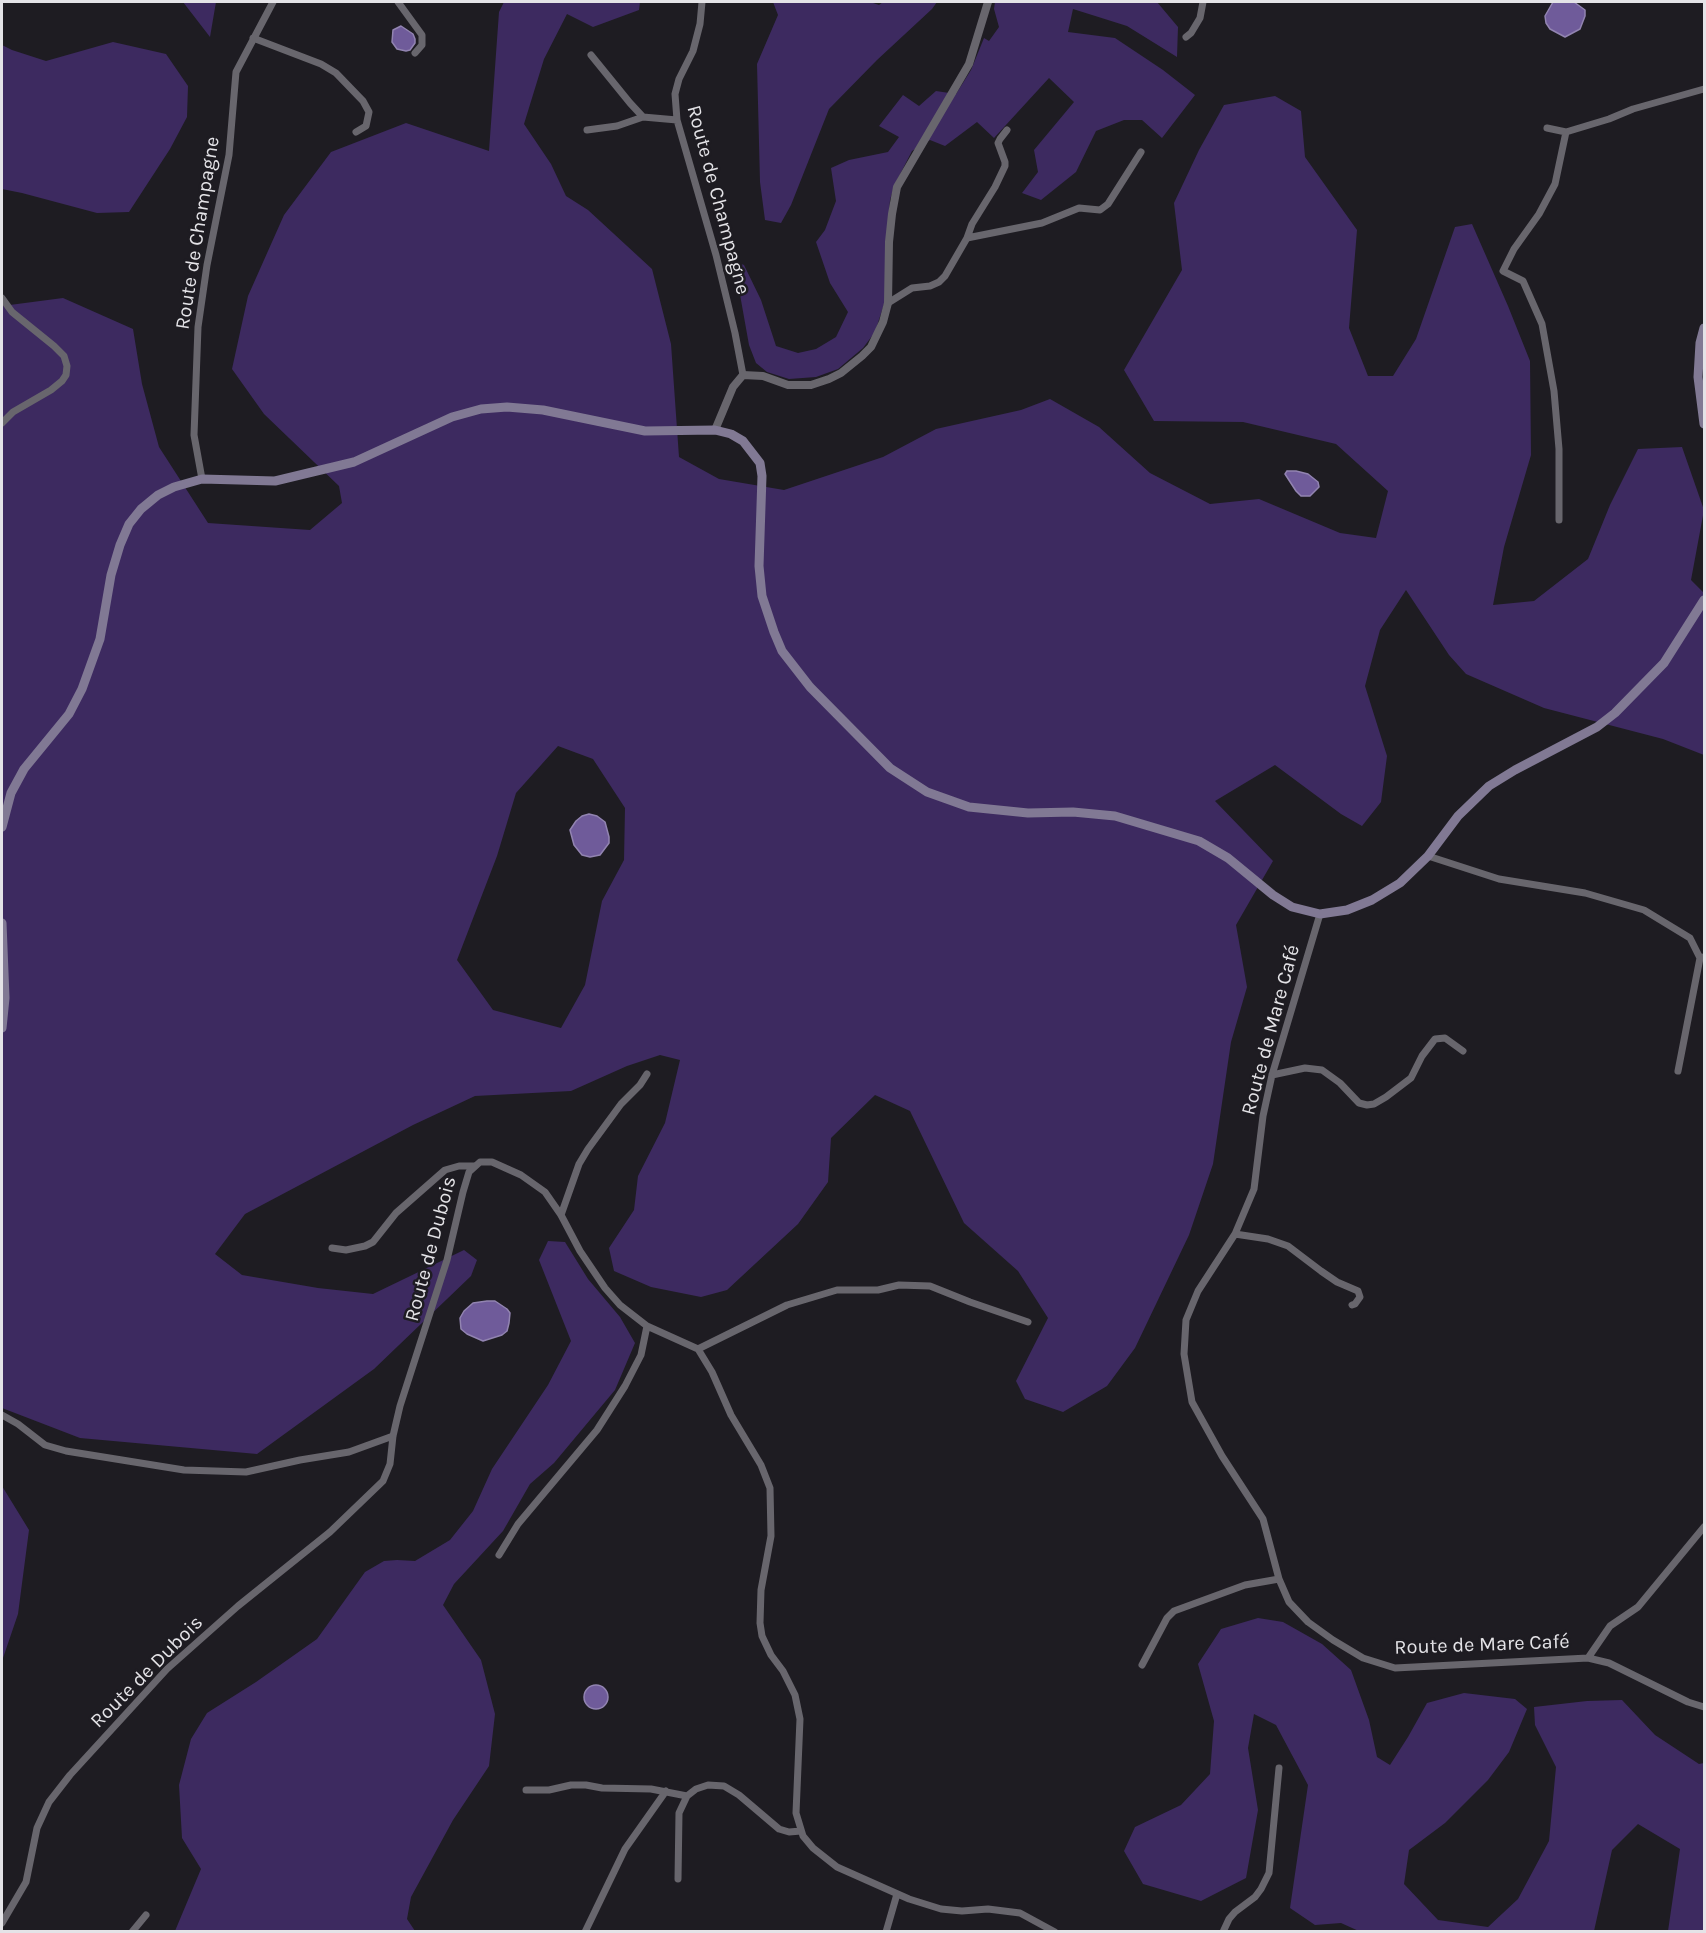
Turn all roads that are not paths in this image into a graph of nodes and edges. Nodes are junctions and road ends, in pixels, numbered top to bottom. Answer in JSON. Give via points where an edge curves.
{"nodes":[{"id":1,"x":273,"y":2,"type":"edge"},
{"id":2,"x":398,"y":2,"type":"edge"},
{"id":3,"x":702,"y":2,"type":"edge"},
{"id":4,"x":988,"y":2,"type":"edge"},
{"id":5,"x":1203,"y":2,"type":"edge"},
{"id":6,"x":1186,"y":37,"type":"dead end"},
{"id":7,"x":253,"y":38,"type":"junction"},
{"id":8,"x":415,"y":53,"type":"dead end"},
{"id":9,"x":591,"y":55,"type":"dead end"},
{"id":10,"x":1704,"y":89,"type":"edge"},
{"id":11,"x":643,"y":117,"type":"junction"},
{"id":12,"x":677,"y":120,"type":"junction"},
{"id":13,"x":1547,"y":128,"type":"dead end"},
{"id":14,"x":587,"y":130,"type":"dead end"},
{"id":15,"x":1007,"y":130,"type":"dead end"},
{"id":16,"x":356,"y":132,"type":"dead end"},
{"id":17,"x":1566,"y":132,"type":"junction"},
{"id":18,"x":1141,"y":152,"type":"dead end"},
{"id":19,"x":967,"y":238,"type":"junction"},
{"id":20,"x":2,"y":298,"type":"edge"},
{"id":21,"x":888,"y":303,"type":"junction"},
{"id":22,"x":1704,"y":328,"type":"edge"},
{"id":23,"x":743,"y":375,"type":"junction"},
{"id":24,"x":2,"y":423,"type":"edge"},
{"id":25,"x":1704,"y":424,"type":"edge"},
{"id":26,"x":715,"y":429,"type":"junction"},
{"id":27,"x":202,"y":479,"type":"junction"},
{"id":28,"x":1559,"y":520,"type":"dead end"},
{"id":29,"x":1704,"y":600,"type":"edge"},
{"id":30,"x":2,"y":827,"type":"edge"},
{"id":31,"x":1428,"y":856,"type":"junction"},
{"id":32,"x":1320,"y":914,"type":"junction"},
{"id":33,"x":2,"y":923,"type":"edge"},
{"id":34,"x":1702,"y":958,"type":"edge"},
{"id":35,"x":2,"y":1028,"type":"edge"},
{"id":36,"x":1462,"y":1051,"type":"dead end"},
{"id":37,"x":1678,"y":1071,"type":"dead end"},
{"id":38,"x":647,"y":1074,"type":"dead end"},
{"id":39,"x":1272,"y":1075,"type":"junction"},
{"id":40,"x":474,"y":1166,"type":"junction"},
{"id":41,"x":561,"y":1215,"type":"junction"},
{"id":42,"x":1235,"y":1234,"type":"junction"},
{"id":43,"x":332,"y":1248,"type":"dead end"},
{"id":44,"x":1352,"y":1305,"type":"dead end"},
{"id":45,"x":1028,"y":1322,"type":"dead end"},
{"id":46,"x":647,"y":1326,"type":"junction"},
{"id":47,"x":698,"y":1349,"type":"junction"},
{"id":48,"x":2,"y":1415,"type":"edge"},
{"id":49,"x":393,"y":1436,"type":"junction"},
{"id":50,"x":1704,"y":1527,"type":"edge"},
{"id":51,"x":499,"y":1555,"type":"dead end"},
{"id":52,"x":1279,"y":1579,"type":"junction"},
{"id":53,"x":1588,"y":1658,"type":"junction"},
{"id":54,"x":1142,"y":1665,"type":"dead end"},
{"id":55,"x":1704,"y":1707,"type":"edge"},
{"id":56,"x":1279,"y":1768,"type":"dead end"},
{"id":57,"x":526,"y":1790,"type":"dead end"},
{"id":58,"x":666,"y":1791,"type":"junction"},
{"id":59,"x":687,"y":1796,"type":"junction"},
{"id":60,"x":801,"y":1831,"type":"junction"},
{"id":61,"x":678,"y":1879,"type":"dead end"},
{"id":62,"x":897,"y":1894,"type":"junction"},
{"id":63,"x":146,"y":1915,"type":"dead end"},
{"id":64,"x":2,"y":1923,"type":"edge"},
{"id":65,"x":132,"y":1932,"type":"edge"},
{"id":66,"x":585,"y":1932,"type":"edge"},
{"id":67,"x":886,"y":1932,"type":"edge"},
{"id":68,"x":1055,"y":1932,"type":"edge"},
{"id":69,"x":1223,"y":1932,"type":"edge"}],
"edges":[{"from":1,"to":7,"type":"street","name":"Route de Champagne"},
{"from":2,"to":8,"type":"street","via":[[422,35],[422,45]]},
{"from":3,"to":12,"type":"street","name":"Route de Champagne","via":[[693,51],[675,94]]},
{"from":4,"to":21,"type":"street","via":[[969,64],[897,187]]},
{"from":5,"to":6,"type":"street","via":[[1200,18]]},
{"from":7,"to":16,"type":"street","via":[[336,73],[369,112],[366,126]]},
{"from":7,"to":27,"type":"street","name":"Route de Champagne","via":[[236,72],[230,155],[198,327],[194,435]]},
{"from":9,"to":11,"type":"street"},
{"from":10,"to":17,"type":"street"},
{"from":11,"to":12,"type":"street"},
{"from":11,"to":14,"type":"street"},
{"from":12,"to":23,"type":"street","name":"Route de Champagne","via":[[716,255]]},
{"from":13,"to":17,"type":"street"},
{"from":15,"to":19,"type":"street","via":[[999,144],[1005,166]]},
{"from":17,"to":28,"type":"street","via":[[1555,184],[1503,270],[1523,281],[1542,324],[1554,391]]},
{"from":18,"to":19,"type":"street","via":[[1108,204],[1100,210],[1079,208],[1041,223]]},
{"from":19,"to":21,"type":"street","via":[[939,282],[912,288]]},
{"from":20,"to":24,"type":"street","via":[[12,312],[54,345],[67,366],[62,381]]},
{"from":21,"to":23,"type":"street","via":[[870,347],[829,379],[788,386],[763,376]]},
{"from":22,"to":25,"type":"main road","via":[[1698,377]]},
{"from":23,"to":26,"type":"street","via":[[733,387]]},
{"from":26,"to":27,"type":"main road","via":[[645,431],[543,410],[481,409],[452,417],[354,462],[307,475],[275,481]]},
{"from":26,"to":32,"type":"main road","via":[[743,441],[760,463],[762,596],[782,651],[810,687],[890,768],[927,792],[969,807],[1115,816],[1199,841],[1292,907]]},
{"from":27,"to":30,"type":"main road","via":[[158,495],[129,524],[111,575],[100,639],[82,689],[69,714],[24,768],[10,793]]},
{"from":29,"to":31,"type":"main road","via":[[1664,663],[1615,713],[1597,727],[1489,786],[1458,816]]},
{"from":31,"to":32,"type":"main road","via":[[1400,883],[1372,900],[1347,910]]},
{"from":31,"to":34,"type":"street","via":[[1499,879],[1585,893],[1644,910],[1690,938]]},
{"from":32,"to":39,"type":"street","name":"Route de Mare Café"},
{"from":33,"to":35,"type":"main road"},
{"from":34,"to":37,"type":"street"},
{"from":36,"to":39,"type":"street","via":[[1445,1038],[1435,1039],[1411,1078],[1386,1097],[1367,1105],[1359,1103],[1322,1070],[1305,1068]]},
{"from":38,"to":41,"type":"street","via":[[588,1149]]},
{"from":39,"to":42,"type":"street","name":"Route de Mare Café","via":[[1254,1189]]},
{"from":40,"to":41,"type":"street","name":"Route de Dubois","via":[[492,1162],[521,1175],[545,1192]]},
{"from":40,"to":43,"type":"street","via":[[445,1170],[396,1213],[373,1242],[346,1250]]},
{"from":40,"to":49,"type":"street","name":"Route de Dubois","via":[[463,1192],[447,1260]]},
{"from":41,"to":46,"type":"street","name":"Route de Dubois","via":[[605,1288]]},
{"from":42,"to":44,"type":"street","via":[[1288,1246],[1337,1282],[1358,1291],[1360,1297]]},
{"from":42,"to":52,"type":"street","name":"Route de Mare Café","via":[[1198,1291],[1186,1320],[1184,1354],[1192,1402],[1263,1519]]},
{"from":45,"to":47,"type":"street","via":[[930,1286],[837,1290],[787,1305]]},
{"from":46,"to":47,"type":"street","name":"Route de Dubois"},
{"from":46,"to":51,"type":"street","via":[[626,1386],[597,1430],[518,1524]]},
{"from":47,"to":60,"type":"street","via":[[770,1488],[771,1536],[761,1590],[760,1623],[762,1636],[795,1695],[800,1719],[796,1813]]},
{"from":48,"to":49,"type":"street","via":[[45,1445],[184,1470],[246,1472],[349,1452]]},
{"from":49,"to":64,"type":"street","name":"Route de Dubois","via":[[390,1464],[383,1481],[330,1532],[167,1669],[70,1775],[49,1802],[38,1828],[26,1882]]},
{"from":50,"to":53,"type":"street","via":[[1638,1607],[1610,1626]]},
{"from":52,"to":53,"type":"street","name":"Route de Mare Café","via":[[1289,1602],[1308,1622],[1363,1658],[1395,1668]]},
{"from":52,"to":54,"type":"street","via":[[1245,1585],[1174,1611]]},
{"from":53,"to":55,"type":"street","name":"Route de Mare Café","via":[[1608,1663]]},
{"from":56,"to":69,"type":"street","via":[[1269,1874],[1262,1890],[1235,1912]]},
{"from":57,"to":58,"type":"street","via":[[586,1785]]},
{"from":58,"to":59,"type":"street"},
{"from":58,"to":66,"type":"street","via":[[625,1849]]},
{"from":59,"to":60,"type":"street","via":[[708,1785],[724,1786],[779,1829]]},
{"from":59,"to":61,"type":"street","via":[[679,1813]]},
{"from":60,"to":62,"type":"street","via":[[813,1848],[837,1867]]},
{"from":62,"to":67,"type":"street"},
{"from":62,"to":68,"type":"street","via":[[941,1909],[1020,1913]]},
{"from":63,"to":65,"type":"street"}]}
